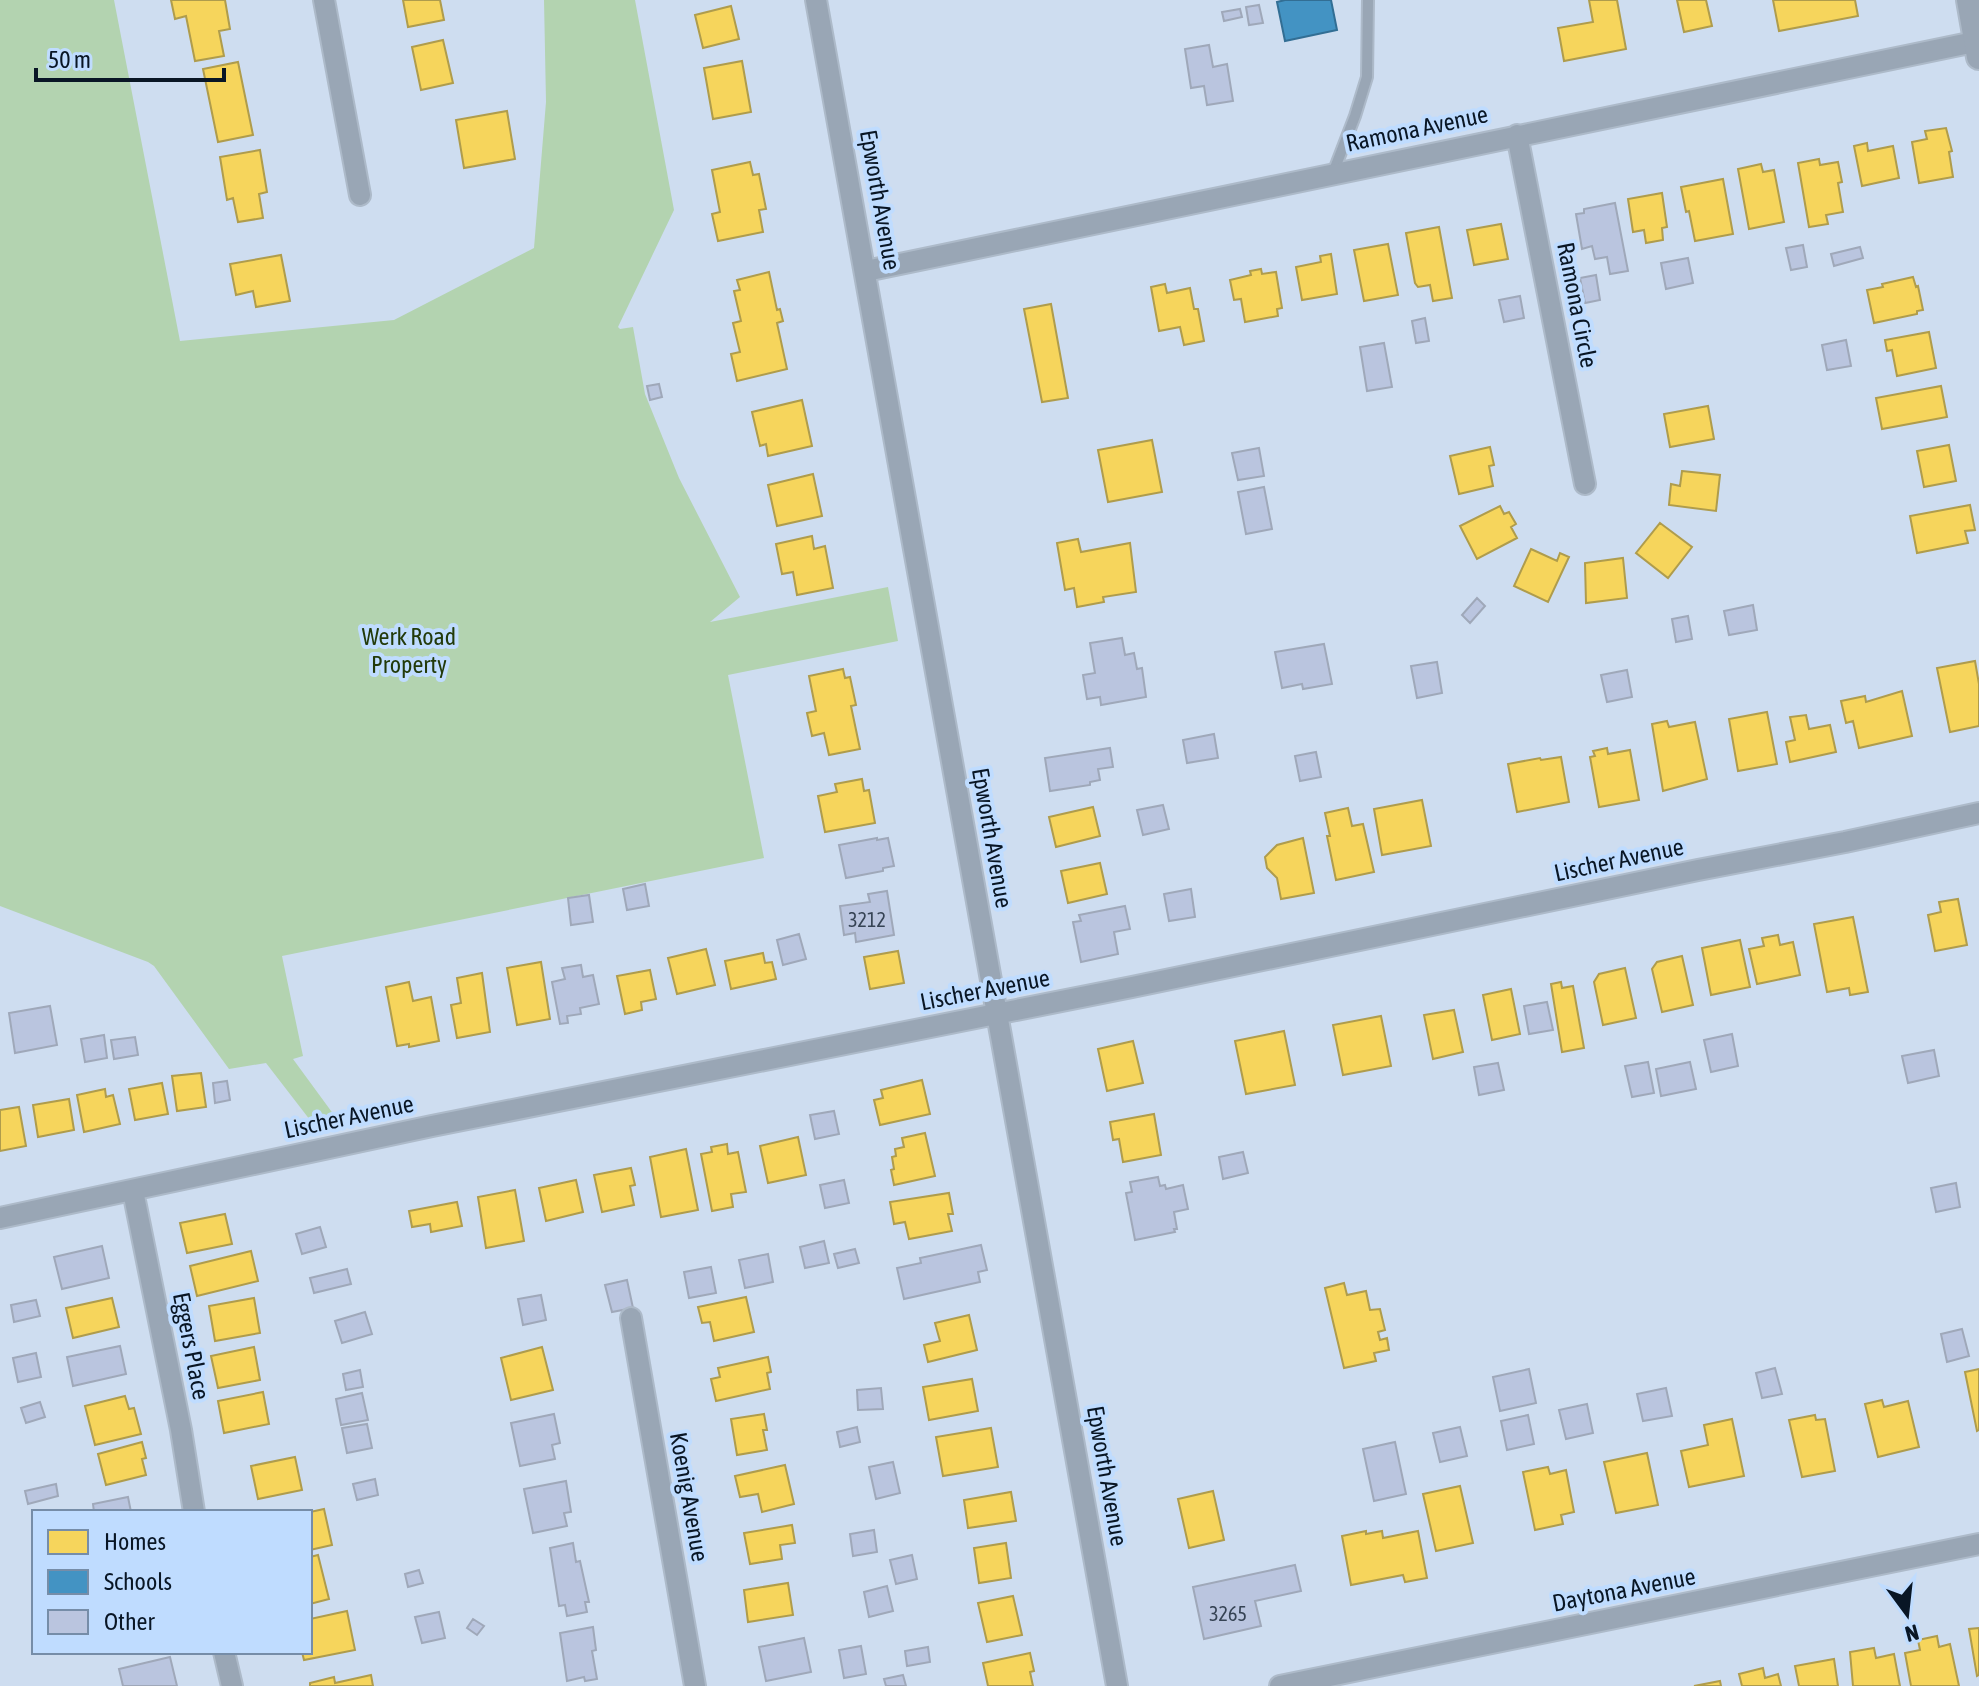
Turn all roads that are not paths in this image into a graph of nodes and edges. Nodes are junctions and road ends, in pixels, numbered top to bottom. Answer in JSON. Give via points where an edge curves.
{"nodes":[{"id":1,"x":324,"y":0,"type":"edge"},
{"id":2,"x":816,"y":0,"type":"edge"},
{"id":3,"x":1368,"y":0,"type":"edge"},
{"id":4,"x":1969,"y":0,"type":"edge"},
{"id":5,"x":1978,"y":46,"type":"edge"},
{"id":6,"x":1517,"y":135,"type":"junction"},
{"id":7,"x":1333,"y":173,"type":"junction"},
{"id":8,"x":360,"y":195,"type":"dead end"},
{"id":9,"x":866,"y":271,"type":"junction"},
{"id":10,"x":1585,"y":484,"type":"dead end"},
{"id":11,"x":1979,"y":813,"type":"edge"},
{"id":12,"x":997,"y":1014,"type":"junction"},
{"id":13,"x":133,"y":1191,"type":"junction"},
{"id":14,"x":0,"y":1218,"type":"edge"},
{"id":15,"x":631,"y":1318,"type":"dead end"},
{"id":16,"x":194,"y":1510,"type":"edge"},
{"id":17,"x":1979,"y":1544,"type":"edge"},
{"id":18,"x":224,"y":1654,"type":"edge"},
{"id":19,"x":232,"y":1686,"type":"edge"},
{"id":20,"x":695,"y":1686,"type":"edge"},
{"id":21,"x":1117,"y":1686,"type":"edge"},
{"id":22,"x":1280,"y":1686,"type":"edge"}],
"edges":[{"from":1,"to":8,"type":"street"},
{"from":2,"to":9,"type":"street","name":"Epworth Avenue"},
{"from":3,"to":7,"type":"lane","via":[[1367,77]]},
{"from":4,"to":5,"type":"street"},
{"from":5,"to":6,"type":"street","name":"Ramona Avenue"},
{"from":6,"to":7,"type":"street","name":"Ramona Avenue"},
{"from":6,"to":10,"type":"street","name":"Ramona Circle"},
{"from":7,"to":9,"type":"street","name":"Ramona Avenue"},
{"from":9,"to":12,"type":"street","name":"Epworth Avenue"},
{"from":11,"to":12,"type":"street","name":"Lischer Avenue"},
{"from":12,"to":13,"type":"street","name":"Lischer Avenue"},
{"from":12,"to":21,"type":"street","name":"Epworth Avenue"},
{"from":13,"to":14,"type":"street","name":"Lischer Avenue"},
{"from":13,"to":16,"type":"street","name":"Eggers Place"},
{"from":15,"to":20,"type":"street","name":"Koenig Avenue"},
{"from":17,"to":22,"type":"street","name":"Daytona Avenue"},
{"from":18,"to":19,"type":"street"}]}
